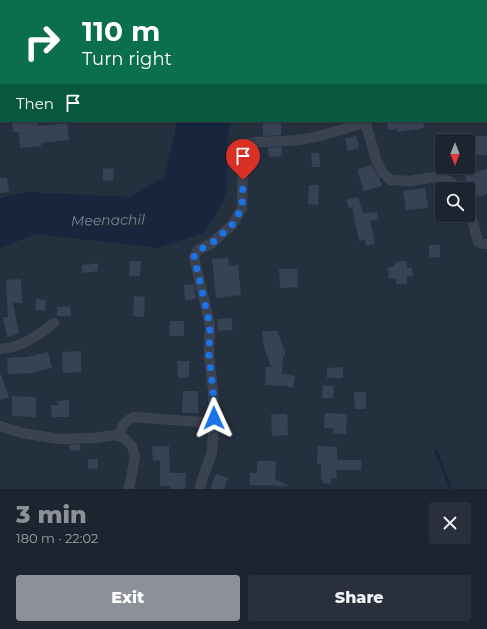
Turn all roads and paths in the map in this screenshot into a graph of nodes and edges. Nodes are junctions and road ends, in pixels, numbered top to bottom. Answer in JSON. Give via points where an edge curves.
{"nodes":[{"id":1,"x":366,"y":122,"type":"edge"},
{"id":2,"x":451,"y":182,"type":"edge"},
{"id":3,"x":473,"y":222,"type":"edge"},
{"id":4,"x":487,"y":244,"type":"edge"},
{"id":5,"x":54,"y":323,"type":"dead end"},
{"id":6,"x":0,"y":349,"type":"edge"},
{"id":7,"x":214,"y":423,"type":"junction"},
{"id":8,"x":0,"y":426,"type":"edge"},
{"id":9,"x":118,"y":436,"type":"junction"},
{"id":10,"x":129,"y":489,"type":"edge"},
{"id":11,"x":200,"y":489,"type":"edge"}],
"edges":[{"from":1,"to":2,"type":"street","via":[[376,159],[382,172],[391,180],[410,181],[436,177]]},
{"from":1,"to":7,"type":"street","via":[[316,137],[247,143],[243,152],[242,208],[232,225],[212,243],[197,251],[194,257],[210,325],[209,356]]},
{"from":3,"to":4,"type":"street","via":[[478,242]]},
{"from":5,"to":6,"type":"street","via":[[26,341]]},
{"from":7,"to":9,"type":"street","via":[[133,416],[126,420]]},
{"from":7,"to":11,"type":"street","via":[[212,452]]},
{"from":8,"to":9,"type":"street","via":[[22,433],[60,439]]},
{"from":9,"to":10,"type":"street","via":[[123,437],[132,446],[135,457]]}]}
